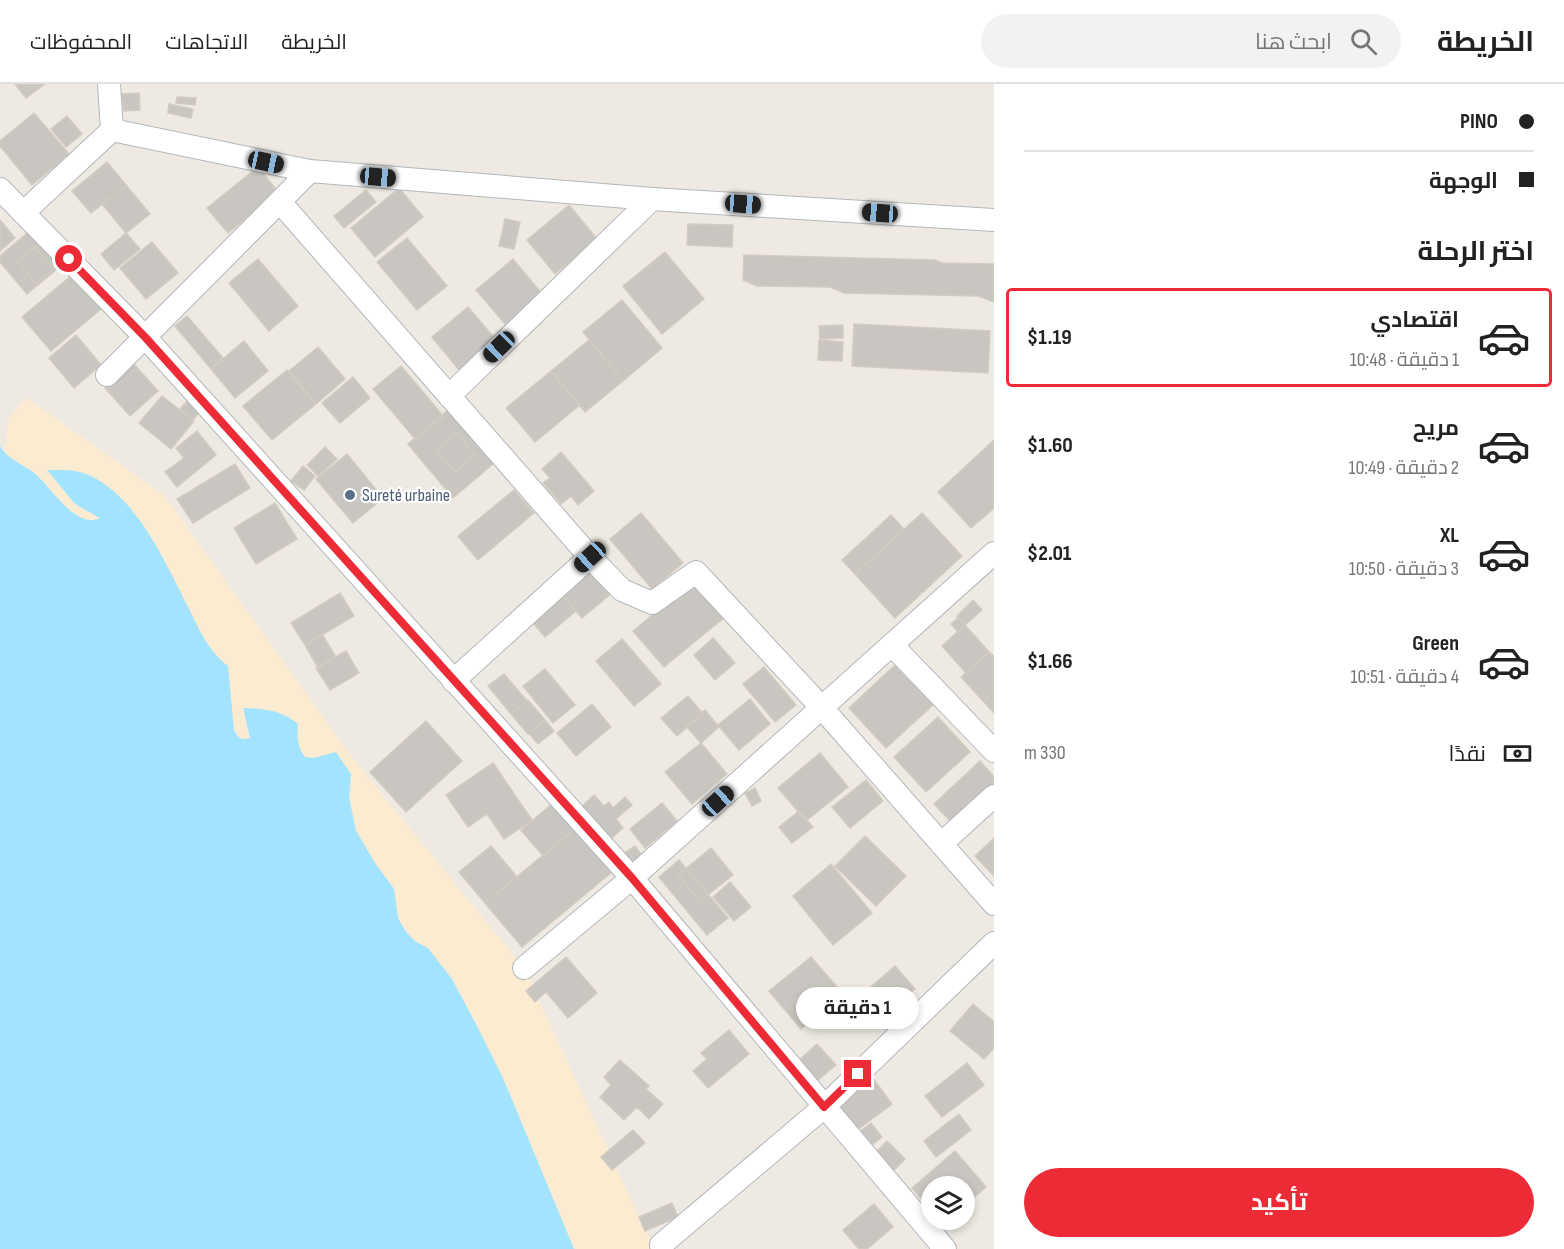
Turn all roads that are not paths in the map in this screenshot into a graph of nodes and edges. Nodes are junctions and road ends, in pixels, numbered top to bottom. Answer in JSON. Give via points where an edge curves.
{"nodes":[{"id":1,"x":109,"y":84,"type":"edge"},
{"id":2,"x":112,"y":130,"type":"junction"},
{"id":3,"x":310,"y":171,"type":"junction"},
{"id":4,"x":0,"y":189,"type":"edge"},
{"id":5,"x":652,"y":199,"type":"junction"},
{"id":6,"x":280,"y":202,"type":"junction"},
{"id":7,"x":23,"y":213,"type":"junction"},
{"id":8,"x":994,"y":220,"type":"edge"},
{"id":9,"x":145,"y":337,"type":"junction"},
{"id":10,"x":107,"y":375,"type":"dead end"},
{"id":11,"x":448,"y":396,"type":"junction"},
{"id":12,"x":994,"y":553,"type":"edge"},
{"id":13,"x":590,"y":557,"type":"junction"},
{"id":14,"x":892,"y":645,"type":"junction"},
{"id":15,"x":453,"y":681,"type":"junction"},
{"id":16,"x":822,"y":708,"type":"junction"},
{"id":17,"x":994,"y":751,"type":"edge"},
{"id":18,"x":994,"y":796,"type":"edge"},
{"id":19,"x":941,"y":844,"type":"junction"},
{"id":20,"x":632,"y":878,"type":"junction"},
{"id":21,"x":994,"y":904,"type":"edge"},
{"id":22,"x":994,"y":943,"type":"edge"},
{"id":23,"x":524,"y":968,"type":"dead end"},
{"id":24,"x":824,"y":1107,"type":"junction"},
{"id":25,"x":662,"y":1245,"type":"dead end"},
{"id":26,"x":945,"y":1249,"type":"edge"}],
"edges":[{"from":1,"to":2,"type":"street"},
{"from":2,"to":3,"type":"street"},
{"from":2,"to":7,"type":"street"},
{"from":3,"to":5,"type":"street"},
{"from":3,"to":6,"type":"street"},
{"from":4,"to":7,"type":"street"},
{"from":5,"to":8,"type":"street"},
{"from":5,"to":11,"type":"street"},
{"from":6,"to":9,"type":"street"},
{"from":6,"to":11,"type":"street"},
{"from":7,"to":9,"type":"street"},
{"from":9,"to":10,"type":"street"},
{"from":9,"to":15,"type":"street"},
{"from":11,"to":13,"type":"street"},
{"from":12,"to":14,"type":"street"},
{"from":13,"to":15,"type":"street"},
{"from":13,"to":16,"type":"street","via":[[622,590],[652,603],[696,572]]},
{"from":14,"to":16,"type":"street"},
{"from":14,"to":17,"type":"street"},
{"from":15,"to":20,"type":"street"},
{"from":16,"to":19,"type":"street"},
{"from":16,"to":20,"type":"street"},
{"from":18,"to":19,"type":"street"},
{"from":19,"to":21,"type":"street"},
{"from":20,"to":23,"type":"street"},
{"from":20,"to":24,"type":"street"},
{"from":22,"to":24,"type":"street"},
{"from":24,"to":25,"type":"street"},
{"from":24,"to":26,"type":"street"}]}
